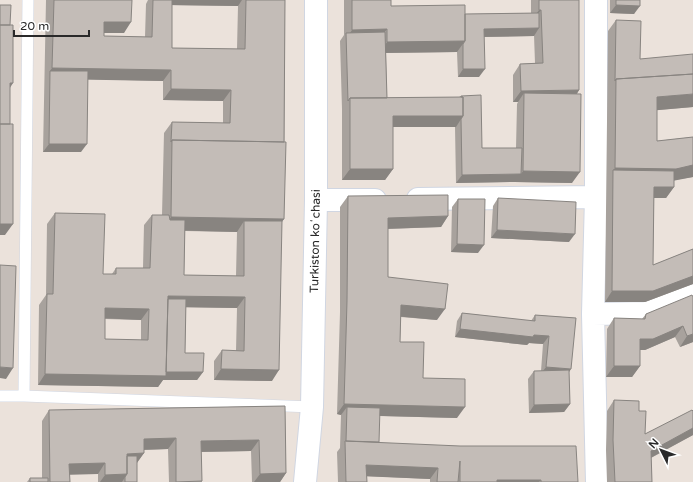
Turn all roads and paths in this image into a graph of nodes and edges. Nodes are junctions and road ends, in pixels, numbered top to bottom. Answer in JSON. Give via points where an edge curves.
{"nodes":[{"id":1,"x":28,"y":0,"type":"edge"},
{"id":2,"x":316,"y":0,"type":"edge"},
{"id":3,"x":596,"y":0,"type":"edge"},
{"id":4,"x":596,"y":197,"type":"junction"},
{"id":5,"x":316,"y":200,"type":"junction"},
{"id":6,"x":693,"y":295,"type":"edge"},
{"id":7,"x":593,"y":314,"type":"junction"},
{"id":8,"x":0,"y":396,"type":"edge"},
{"id":9,"x":24,"y":396,"type":"junction"},
{"id":10,"x":312,"y":407,"type":"junction"},
{"id":11,"x":306,"y":482,"type":"edge"},
{"id":12,"x":597,"y":482,"type":"edge"}],
"edges":[{"from":1,"to":9,"type":"lane"},
{"from":2,"to":5,"type":"street","name":"Turkiston koʻchasi"},
{"from":3,"to":4,"type":"street"},
{"from":4,"to":5,"type":"street"},
{"from":4,"to":7,"type":"street"},
{"from":5,"to":10,"type":"street","name":"Turkiston koʻchasi"},
{"from":6,"to":7,"type":"street","via":[[646,313]]},
{"from":7,"to":12,"type":"street"},
{"from":8,"to":9,"type":"lane"},
{"from":9,"to":10,"type":"lane"},
{"from":10,"to":11,"type":"street","name":"Turkiston koʻchasi"}]}
